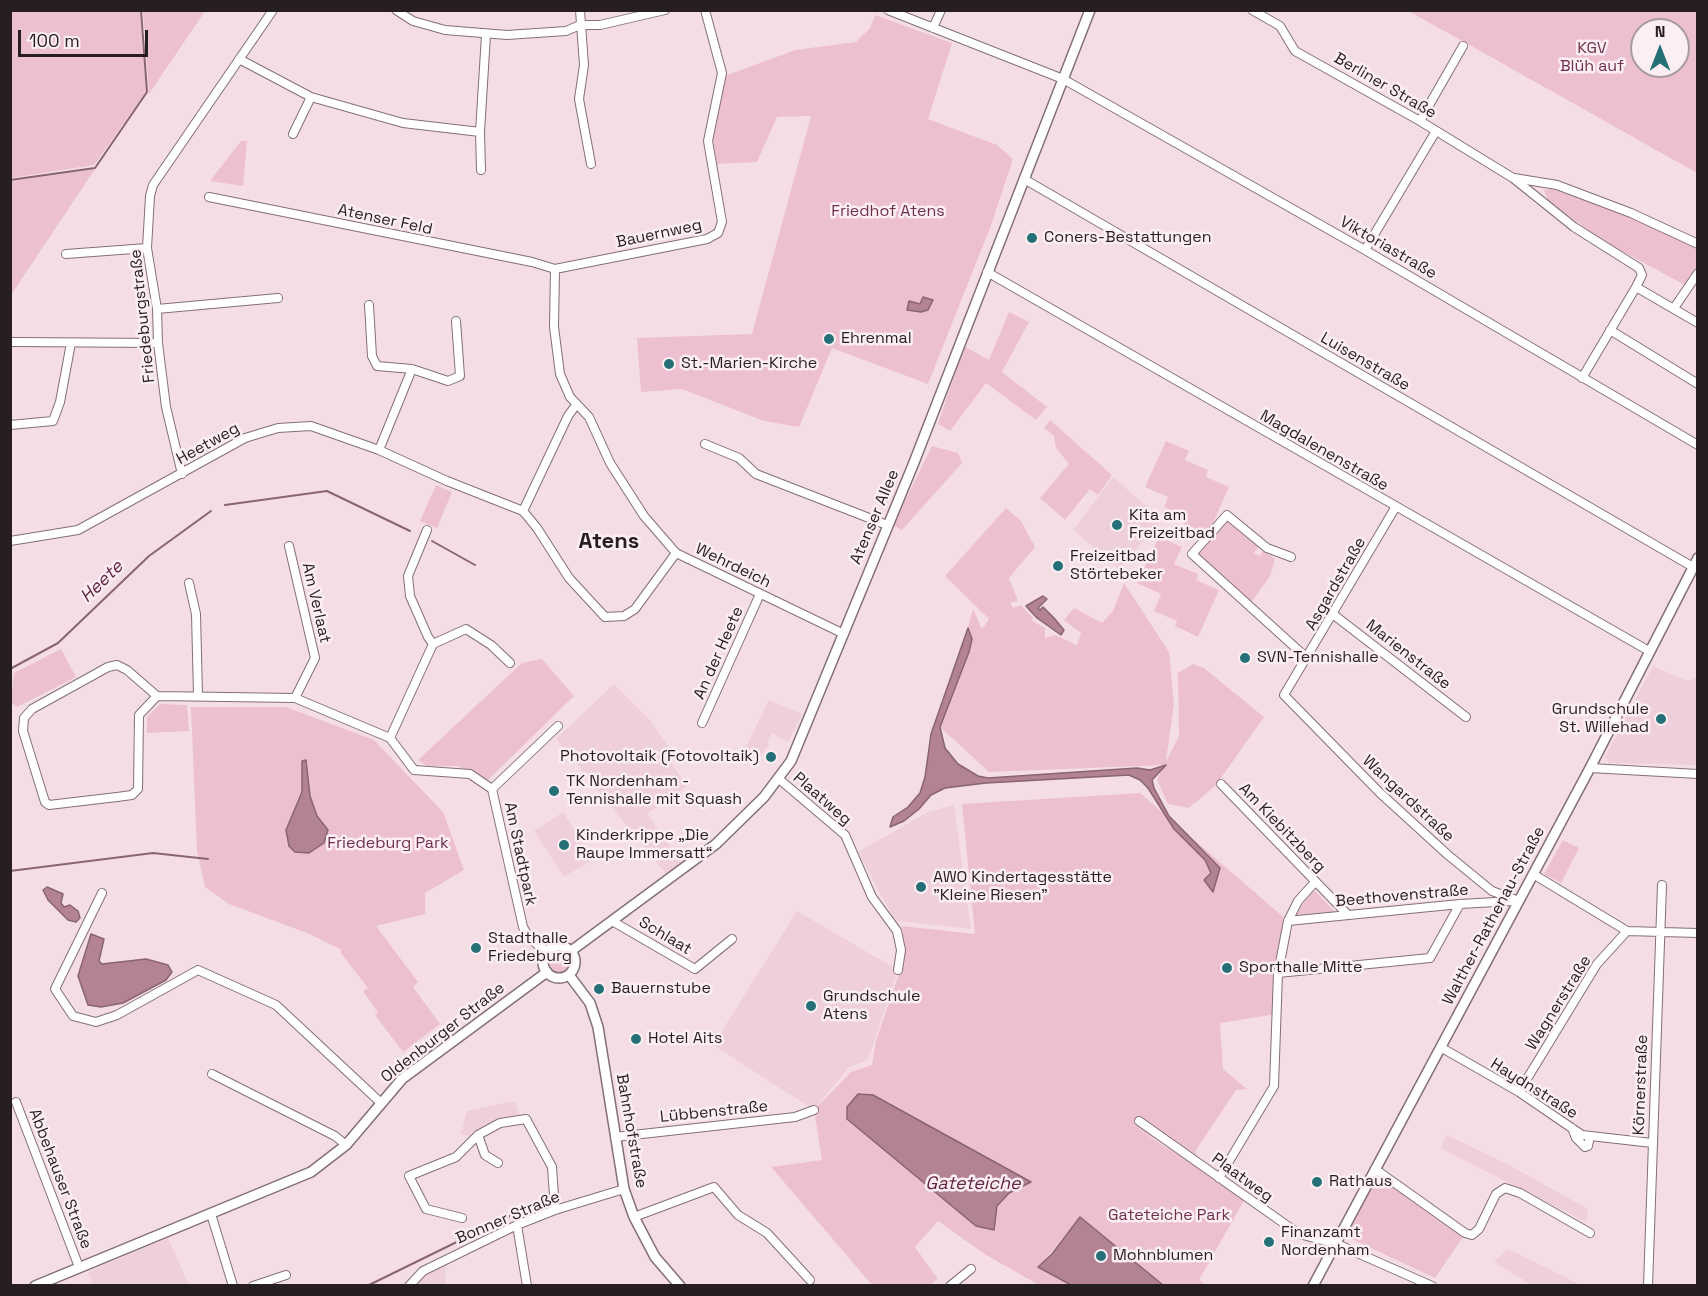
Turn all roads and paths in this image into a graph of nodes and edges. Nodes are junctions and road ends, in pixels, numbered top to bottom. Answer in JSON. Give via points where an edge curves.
{"nodes":[{"id":1,"x":273,"y":10,"type":"edge"},
{"id":2,"x":396,"y":10,"type":"edge"},
{"id":3,"x":580,"y":10,"type":"edge"},
{"id":4,"x":665,"y":10,"type":"edge"},
{"id":5,"x":705,"y":10,"type":"edge"},
{"id":6,"x":888,"y":10,"type":"edge"},
{"id":7,"x":941,"y":10,"type":"edge"},
{"id":8,"x":1090,"y":10,"type":"edge"},
{"id":9,"x":1252,"y":10,"type":"edge"},
{"id":10,"x":580,"y":25,"type":"junction"},
{"id":11,"x":933,"y":28,"type":"junction"},
{"id":12,"x":486,"y":34,"type":"junction"},
{"id":13,"x":1462,"y":46,"type":"dead end"},
{"id":14,"x":239,"y":59,"type":"junction"},
{"id":15,"x":1063,"y":79,"type":"junction"},
{"id":16,"x":311,"y":97,"type":"junction"},
{"id":17,"x":1420,"y":121,"type":"junction"},
{"id":18,"x":1436,"y":131,"type":"junction"},
{"id":19,"x":480,"y":132,"type":"junction"},
{"id":20,"x":293,"y":134,"type":"dead end"},
{"id":21,"x":591,"y":164,"type":"dead end"},
{"id":22,"x":481,"y":170,"type":"dead end"},
{"id":23,"x":1513,"y":178,"type":"junction"},
{"id":24,"x":1024,"y":179,"type":"junction"},
{"id":25,"x":209,"y":197,"type":"dead end"},
{"id":26,"x":1698,"y":244,"type":"edge"},
{"id":27,"x":147,"y":248,"type":"junction"},
{"id":28,"x":1365,"y":250,"type":"junction"},
{"id":29,"x":66,"y":254,"type":"dead end"},
{"id":30,"x":555,"y":269,"type":"junction"},
{"id":31,"x":987,"y":272,"type":"junction"},
{"id":32,"x":1698,"y":273,"type":"edge"},
{"id":33,"x":1636,"y":287,"type":"junction"},
{"id":34,"x":278,"y":298,"type":"dead end"},
{"id":35,"x":369,"y":305,"type":"dead end"},
{"id":36,"x":1674,"y":308,"type":"junction"},
{"id":37,"x":157,"y":309,"type":"junction"},
{"id":38,"x":456,"y":321,"type":"dead end"},
{"id":39,"x":1698,"y":323,"type":"edge"},
{"id":40,"x":1610,"y":330,"type":"junction"},
{"id":41,"x":13,"y":342,"type":"dead end"},
{"id":42,"x":71,"y":343,"type":"junction"},
{"id":43,"x":158,"y":343,"type":"junction"},
{"id":44,"x":412,"y":369,"type":"junction"},
{"id":45,"x":1582,"y":378,"type":"junction"},
{"id":46,"x":1698,"y":384,"type":"edge"},
{"id":47,"x":576,"y":405,"type":"junction"},
{"id":48,"x":10,"y":425,"type":"edge"},
{"id":49,"x":705,"y":444,"type":"dead end"},
{"id":50,"x":1698,"y":445,"type":"edge"},
{"id":51,"x":379,"y":450,"type":"junction"},
{"id":52,"x":182,"y":474,"type":"junction"},
{"id":53,"x":1395,"y":508,"type":"junction"},
{"id":54,"x":523,"y":511,"type":"junction"},
{"id":55,"x":887,"y":525,"type":"junction"},
{"id":56,"x":427,"y":530,"type":"dead end"},
{"id":57,"x":10,"y":541,"type":"edge"},
{"id":58,"x":289,"y":546,"type":"dead end"},
{"id":59,"x":676,"y":553,"type":"junction"},
{"id":60,"x":1291,"y":557,"type":"dead end"},
{"id":61,"x":1695,"y":563,"type":"edge"},
{"id":62,"x":189,"y":583,"type":"dead end"},
{"id":63,"x":760,"y":594,"type":"junction"},
{"id":64,"x":1334,"y":615,"type":"junction"},
{"id":65,"x":844,"y":634,"type":"junction"},
{"id":66,"x":433,"y":644,"type":"junction"},
{"id":67,"x":1649,"y":651,"type":"junction"},
{"id":68,"x":1308,"y":659,"type":"junction"},
{"id":69,"x":510,"y":663,"type":"dead end"},
{"id":70,"x":198,"y":695,"type":"junction"},
{"id":71,"x":157,"y":696,"type":"junction"},
{"id":72,"x":295,"y":698,"type":"junction"},
{"id":73,"x":1290,"y":702,"type":"joint"},
{"id":74,"x":1466,"y":717,"type":"dead end"},
{"id":75,"x":702,"y":723,"type":"dead end"},
{"id":76,"x":558,"y":726,"type":"dead end"},
{"id":77,"x":390,"y":738,"type":"junction"},
{"id":78,"x":1590,"y":768,"type":"junction"},
{"id":79,"x":1698,"y":774,"type":"edge"},
{"id":80,"x":779,"y":779,"type":"junction"},
{"id":81,"x":1221,"y":784,"type":"dead end"},
{"id":82,"x":492,"y":789,"type":"junction"},
{"id":83,"x":1533,"y":874,"type":"junction"},
{"id":84,"x":1315,"y":882,"type":"junction"},
{"id":85,"x":1662,"y":885,"type":"dead end"},
{"id":86,"x":102,"y":893,"type":"dead end"},
{"id":87,"x":1519,"y":901,"type":"junction"},
{"id":88,"x":1460,"y":904,"type":"junction"},
{"id":89,"x":1348,"y":915,"type":"junction"},
{"id":90,"x":612,"y":921,"type":"junction"},
{"id":91,"x":1288,"y":921,"type":"junction"},
{"id":92,"x":1627,"y":931,"type":"junction"},
{"id":93,"x":1660,"y":932,"type":"junction"},
{"id":94,"x":1698,"y":933,"type":"edge"},
{"id":95,"x":732,"y":939,"type":"dead end"},
{"id":96,"x":571,"y":951,"type":"junction"},
{"id":97,"x":547,"y":952,"type":"junction"},
{"id":98,"x":898,"y":970,"type":"dead end"},
{"id":99,"x":547,"y":972,"type":"junction"},
{"id":100,"x":1278,"y":973,"type":"junction"},
{"id":101,"x":569,"y":975,"type":"junction"},
{"id":102,"x":1442,"y":1048,"type":"junction"},
{"id":103,"x":212,"y":1074,"type":"dead end"},
{"id":104,"x":1519,"y":1092,"type":"junction"},
{"id":105,"x":16,"y":1102,"type":"dead end"},
{"id":106,"x":380,"y":1102,"type":"junction"},
{"id":107,"x":814,"y":1110,"type":"dead end"},
{"id":108,"x":1139,"y":1121,"type":"dead end"},
{"id":109,"x":478,"y":1135,"type":"junction"},
{"id":110,"x":615,"y":1137,"type":"junction"},
{"id":111,"x":1652,"y":1143,"type":"junction"},
{"id":112,"x":346,"y":1145,"type":"junction"},
{"id":113,"x":498,"y":1163,"type":"dead end"},
{"id":114,"x":1375,"y":1169,"type":"junction"},
{"id":115,"x":1219,"y":1178,"type":"junction"},
{"id":116,"x":624,"y":1189,"type":"junction"},
{"id":117,"x":555,"y":1210,"type":"junction"},
{"id":118,"x":211,"y":1214,"type":"junction"},
{"id":119,"x":634,"y":1217,"type":"junction"},
{"id":120,"x":462,"y":1218,"type":"dead end"},
{"id":121,"x":517,"y":1226,"type":"junction"},
{"id":122,"x":1590,"y":1233,"type":"dead end"},
{"id":123,"x":1337,"y":1244,"type":"junction"},
{"id":124,"x":79,"y":1266,"type":"junction"},
{"id":125,"x":972,"y":1269,"type":"dead end"},
{"id":126,"x":286,"y":1275,"type":"dead end"},
{"id":127,"x":810,"y":1280,"type":"dead end"},
{"id":128,"x":35,"y":1286,"type":"edge"},
{"id":129,"x":233,"y":1286,"type":"edge"},
{"id":130,"x":253,"y":1286,"type":"edge"},
{"id":131,"x":409,"y":1286,"type":"edge"},
{"id":132,"x":527,"y":1286,"type":"edge"},
{"id":133,"x":680,"y":1286,"type":"edge"},
{"id":134,"x":950,"y":1286,"type":"edge"},
{"id":135,"x":1313,"y":1286,"type":"edge"},
{"id":136,"x":1432,"y":1286,"type":"edge"},
{"id":137,"x":1648,"y":1286,"type":"edge"}],
"edges":[{"from":1,"to":14,"type":"street","name":"Friedeburgstraße"},
{"from":2,"to":12,"type":"street","via":[[412,21],[445,30]]},
{"from":3,"to":10,"type":"street"},
{"from":4,"to":10,"type":"street","via":[[600,25]]},
{"from":5,"to":30,"type":"street","name":"Bauernweg","via":[[722,73],[708,141],[722,222],[718,233],[707,239]]},
{"from":6,"to":11,"type":"street","name":"Viktoriastraße"},
{"from":7,"to":11,"type":"street"},
{"from":8,"to":15,"type":"street","name":"Atenser Allee"},
{"from":9,"to":17,"type":"street","name":"Berliner Straße","via":[[1280,26],[1295,51]]},
{"from":10,"to":12,"type":"street","via":[[566,31]]},
{"from":10,"to":21,"type":"street","via":[[584,65],[579,99]]},
{"from":11,"to":15,"type":"street","name":"Viktoriastraße"},
{"from":12,"to":19,"type":"street"},
{"from":13,"to":17,"type":"street"},
{"from":14,"to":16,"type":"street"},
{"from":14,"to":27,"type":"street","name":"Friedeburgstraße","via":[[153,185]]},
{"from":15,"to":24,"type":"street","name":"Atenser Allee"},
{"from":15,"to":28,"type":"street","name":"Viktoriastraße"},
{"from":16,"to":19,"type":"street","via":[[403,123]]},
{"from":16,"to":20,"type":"street"},
{"from":17,"to":18,"type":"street","name":"Berliner Straße"},
{"from":18,"to":23,"type":"street","name":"Berliner Straße"},
{"from":18,"to":28,"type":"street"},
{"from":19,"to":22,"type":"street"},
{"from":23,"to":26,"type":"street","name":"Berliner Straße","via":[[1557,185]]},
{"from":23,"to":33,"type":"street","name":"Berliner Straße","via":[[1574,227],[1639,268],[1641,275]]},
{"from":24,"to":31,"type":"street","name":"Atenser Allee"},
{"from":24,"to":61,"type":"street","name":"Luisenstraße"},
{"from":25,"to":30,"type":"street","name":"Atenser Feld"},
{"from":27,"to":29,"type":"street"},
{"from":27,"to":37,"type":"street","name":"Friedeburgstraße"},
{"from":28,"to":45,"type":"street","name":"Viktoriastraße"},
{"from":30,"to":47,"type":"street","via":[[554,327],[560,375]]},
{"from":31,"to":53,"type":"street","name":"Magdalenenstraße"},
{"from":31,"to":55,"type":"street","name":"Atenser Allee"},
{"from":32,"to":36,"type":"street"},
{"from":33,"to":36,"type":"street"},
{"from":33,"to":40,"type":"street"},
{"from":34,"to":37,"type":"street"},
{"from":35,"to":44,"type":"street","via":[[372,356],[377,366]]},
{"from":36,"to":39,"type":"street"},
{"from":37,"to":43,"type":"street","name":"Friedeburgstraße"},
{"from":38,"to":44,"type":"street","via":[[460,375],[448,381]]},
{"from":40,"to":45,"type":"street"},
{"from":40,"to":46,"type":"street"},
{"from":41,"to":42,"type":"street"},
{"from":42,"to":43,"type":"street"},
{"from":42,"to":48,"type":"street","via":[[53,421]]},
{"from":43,"to":52,"type":"street","name":"Friedeburgstraße","via":[[166,406]]},
{"from":44,"to":51,"type":"street"},
{"from":45,"to":50,"type":"street","name":"Viktoriastraße"},
{"from":47,"to":54,"type":"street"},
{"from":47,"to":59,"type":"street","name":"Wehrdeich","via":[[589,417],[610,463],[644,516]]},
{"from":49,"to":55,"type":"street","via":[[739,458],[756,474]]},
{"from":51,"to":52,"type":"street","name":"Heetweg","via":[[311,426],[278,428],[245,438]]},
{"from":51,"to":54,"type":"street","name":"Heetweg"},
{"from":52,"to":57,"type":"street","name":"Heetweg","via":[[78,530]]},
{"from":53,"to":64,"type":"street","name":"Asgardstraße"},
{"from":53,"to":67,"type":"street","name":"Magdalenenstraße"},
{"from":54,"to":59,"type":"street","via":[[568,578],[605,616],[624,615],[635,609]]},
{"from":55,"to":65,"type":"street","name":"Atenser Allee"},
{"from":56,"to":66,"type":"street","via":[[408,576],[410,596]]},
{"from":58,"to":72,"type":"street","name":"Am Verlaat","via":[[315,658]]},
{"from":59,"to":63,"type":"street","name":"Wehrdeich"},
{"from":60,"to":68,"type":"street","via":[[1256,541],[1227,515],[1192,554]]},
{"from":61,"to":67,"type":"street","name":"Walther-Rathenau-Straße"},
{"from":62,"to":70,"type":"street","via":[[196,614]]},
{"from":63,"to":65,"type":"street","name":"Wehrdeich"},
{"from":63,"to":75,"type":"street","name":"An der Heete"},
{"from":64,"to":68,"type":"street","name":"Asgardstraße"},
{"from":64,"to":74,"type":"street","name":"Marienstraße"},
{"from":65,"to":80,"type":"street","name":"Atenser Allee","via":[[800,741]]},
{"from":66,"to":69,"type":"street","via":[[466,630]]},
{"from":66,"to":77,"type":"street"},
{"from":67,"to":78,"type":"street","name":"Walther-Rathenau-Straße"},
{"from":68,"to":73,"type":"street","name":"Asgardstraße","via":[[1284,695]]},
{"from":70,"to":71,"type":"street"},
{"from":70,"to":72,"type":"street"},
{"from":71,"to":71,"type":"street","via":[[117,665],[32,709],[24,718],[23,731],[45,801],[50,805],[132,795],[138,789],[139,715]]},
{"from":72,"to":77,"type":"street"},
{"from":73,"to":87,"type":"street","name":"Wangardstraße","via":[[1448,855],[1492,891]]},
{"from":76,"to":82,"type":"street"},
{"from":77,"to":82,"type":"street","name":"Am Stadtpark","via":[[414,770],[470,774]]},
{"from":78,"to":79,"type":"street"},
{"from":78,"to":83,"type":"street","name":"Walther-Rathenau-Straße"},
{"from":80,"to":90,"type":"street","name":"Atenser Allee","via":[[716,844]]},
{"from":80,"to":98,"type":"street","name":"Plaatweg","via":[[845,835],[872,897],[897,931],[901,950]]},
{"from":81,"to":84,"type":"street","name":"Am Kiebitzberg"},
{"from":82,"to":97,"type":"street","name":"Am Stadtpark","via":[[523,927],[529,938]]},
{"from":83,"to":87,"type":"street","name":"Walther-Rathenau-Straße"},
{"from":83,"to":92,"type":"street"},
{"from":84,"to":89,"type":"street","name":"Am Kiebitzberg"},
{"from":84,"to":91,"type":"street","via":[[1298,901]]},
{"from":85,"to":93,"type":"street","name":"Körnerstraße"},
{"from":86,"to":106,"type":"street","via":[[55,989],[73,1017],[96,1022],[117,1015],[198,970],[276,1005]]},
{"from":87,"to":88,"type":"street","name":"Beethovenstraße"},
{"from":87,"to":102,"type":"street","name":"Walther-Rathenau-Straße"},
{"from":88,"to":89,"type":"street","name":"Beethovenstraße"},
{"from":88,"to":100,"type":"street","via":[[1430,958]]},
{"from":89,"to":91,"type":"street","name":"Beethovenstraße"},
{"from":90,"to":95,"type":"street","name":"Schlaat","via":[[694,969]]},
{"from":90,"to":96,"type":"street","name":"Atenser Allee"},
{"from":91,"to":100,"type":"street"},
{"from":92,"to":93,"type":"street"},
{"from":92,"to":104,"type":"street","name":"Wagnerstraße","via":[[1597,964]]},
{"from":93,"to":94,"type":"street"},
{"from":93,"to":111,"type":"street","name":"Körnerstraße"},
{"from":96,"to":97,"type":"street","via":[[560,946]]},
{"from":96,"to":101,"type":"street","via":[[575,962]]},
{"from":97,"to":99,"type":"street","via":[[543,962]]},
{"from":99,"to":101,"type":"street","via":[[557,978]]},
{"from":99,"to":106,"type":"street","name":"Oldenburger Straße","via":[[402,1079]]},
{"from":100,"to":115,"type":"street","via":[[1274,1086]]},
{"from":101,"to":110,"type":"street","name":"Bahnhofstraße","via":[[594,1013]]},
{"from":102,"to":104,"type":"street","name":"Haydnstraße"},
{"from":102,"to":114,"type":"street","name":"Walther-Rathenau-Straße"},
{"from":103,"to":112,"type":"street"},
{"from":104,"to":111,"type":"street","name":"Haydnstraße","via":[[1582,1135]]},
{"from":105,"to":124,"type":"street","name":"Abbehauser Straße"},
{"from":106,"to":112,"type":"street","name":"Oldenburger Straße"},
{"from":107,"to":110,"type":"street","name":"Lübbenstraße","via":[[795,1117]]},
{"from":108,"to":115,"type":"street","name":"Plaatweg"},
{"from":109,"to":113,"type":"street","via":[[485,1155]]},
{"from":109,"to":117,"type":"street","via":[[500,1123],[526,1119],[552,1167]]},
{"from":109,"to":120,"type":"street","via":[[456,1157],[409,1176],[426,1209]]},
{"from":110,"to":116,"type":"street","name":"Bahnhofstraße"},
{"from":111,"to":137,"type":"street","name":"Körnerstraße"},
{"from":112,"to":118,"type":"street","name":"Oldenburger Straße","via":[[311,1172]]},
{"from":114,"to":122,"type":"street","via":[[1465,1233],[1479,1229],[1496,1194],[1505,1188]]},
{"from":114,"to":123,"type":"street","name":"Walther-Rathenau-Straße"},
{"from":115,"to":123,"type":"street","name":"Plaatweg","via":[[1299,1234]]},
{"from":116,"to":117,"type":"street","name":"Bonner Straße"},
{"from":116,"to":119,"type":"street","name":"Bahnhofstraße"},
{"from":117,"to":121,"type":"street","name":"Bonner Straße"},
{"from":118,"to":124,"type":"street","name":"Oldenburger Straße"},
{"from":118,"to":129,"type":"street"},
{"from":119,"to":127,"type":"street","via":[[714,1187],[738,1215],[767,1233]]},
{"from":119,"to":133,"type":"street","name":"Bahnhofstraße","via":[[655,1257]]},
{"from":121,"to":131,"type":"street","name":"Bonner Straße","via":[[423,1271]]},
{"from":121,"to":132,"type":"street"},
{"from":123,"to":135,"type":"street","name":"Walther-Rathenau-Straße"},
{"from":123,"to":136,"type":"street","name":"Plaatweg"},
{"from":124,"to":128,"type":"street","name":"Oldenburger Straße"},
{"from":125,"to":134,"type":"street"},
{"from":126,"to":130,"type":"street"}]}
